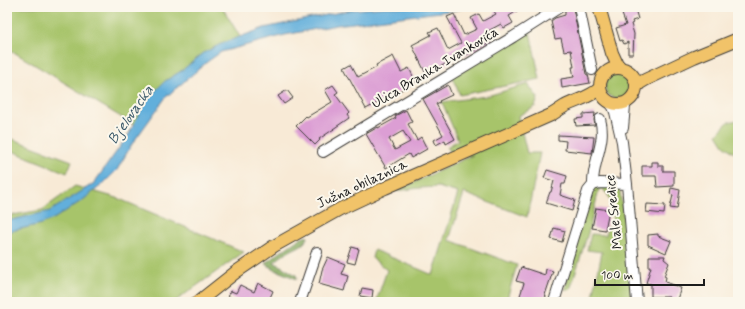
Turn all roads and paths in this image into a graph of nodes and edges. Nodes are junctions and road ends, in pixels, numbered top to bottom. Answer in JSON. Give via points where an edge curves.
{"nodes":[{"id":1,"x":560,"y":7,"type":"edge"},
{"id":2,"x":579,"y":7,"type":"edge"},
{"id":3,"x":600,"y":13,"type":"edge"},
{"id":4,"x":738,"y":39,"type":"edge"},
{"id":5,"x":694,"y":58,"type":"junction"},
{"id":6,"x":592,"y":70,"type":"dead end"},
{"id":7,"x":626,"y":71,"type":"junction"},
{"id":8,"x":606,"y":73,"type":"junction"},
{"id":9,"x":636,"y":87,"type":"junction"},
{"id":10,"x":600,"y":88,"type":"junction"},
{"id":11,"x":608,"y":102,"type":"junction"},
{"id":12,"x":627,"y":102,"type":"junction"},
{"id":13,"x":551,"y":115,"type":"junction"},
{"id":14,"x":600,"y":119,"type":"dead end"},
{"id":15,"x":622,"y":142,"type":"junction"},
{"id":16,"x":323,"y":152,"type":"dead end"},
{"id":17,"x":627,"y":184,"type":"junction"},
{"id":18,"x":593,"y":185,"type":"junction"},
{"id":19,"x":317,"y":252,"type":"dead end"},
{"id":20,"x":198,"y":302,"type":"edge"},
{"id":21,"x":300,"y":302,"type":"edge"},
{"id":22,"x":554,"y":302,"type":"edge"},
{"id":23,"x":637,"y":302,"type":"edge"}],
"edges":[{"from":1,"to":16,"type":"street","name":"Ulica Branka Ivankovića"},
{"from":2,"to":6,"type":"street"},
{"from":3,"to":7,"type":"main road","via":[[613,58],[616,64]]},
{"from":3,"to":8,"type":"main road"},
{"from":4,"to":5,"type":"main road"},
{"from":5,"to":7,"type":"main road","via":[[643,73]]},
{"from":5,"to":9,"type":"main road","via":[[645,80]]},
{"from":7,"to":8,"type":"main road","via":[[616,68]]},
{"from":7,"to":9,"type":"main road","via":[[633,77]]},
{"from":8,"to":10,"type":"main road","via":[[602,77]]},
{"from":9,"to":12,"type":"main road","via":[[632,98]]},
{"from":10,"to":11,"type":"main road"},
{"from":10,"to":13,"type":"main road","name":"Južna obilaznica"},
{"from":11,"to":12,"type":"main road"},
{"from":11,"to":13,"type":"main road","name":"Južna obilaznica","via":[[601,99]]},
{"from":11,"to":15,"type":"street","name":"Male Sredice","via":[[615,112]]},
{"from":12,"to":15,"type":"street","name":"Male Sredice","via":[[623,116]]},
{"from":13,"to":20,"type":"main road","name":"Južna obilaznica","via":[[340,209],[274,246]]},
{"from":14,"to":18,"type":"street","via":[[602,140],[592,176]]},
{"from":15,"to":17,"type":"street","name":"Male Sredice"},
{"from":17,"to":18,"type":"street"},
{"from":17,"to":23,"type":"street","name":"Male Sredice"},
{"from":18,"to":22,"type":"street","via":[[586,196]]},
{"from":19,"to":21,"type":"street"}]}
